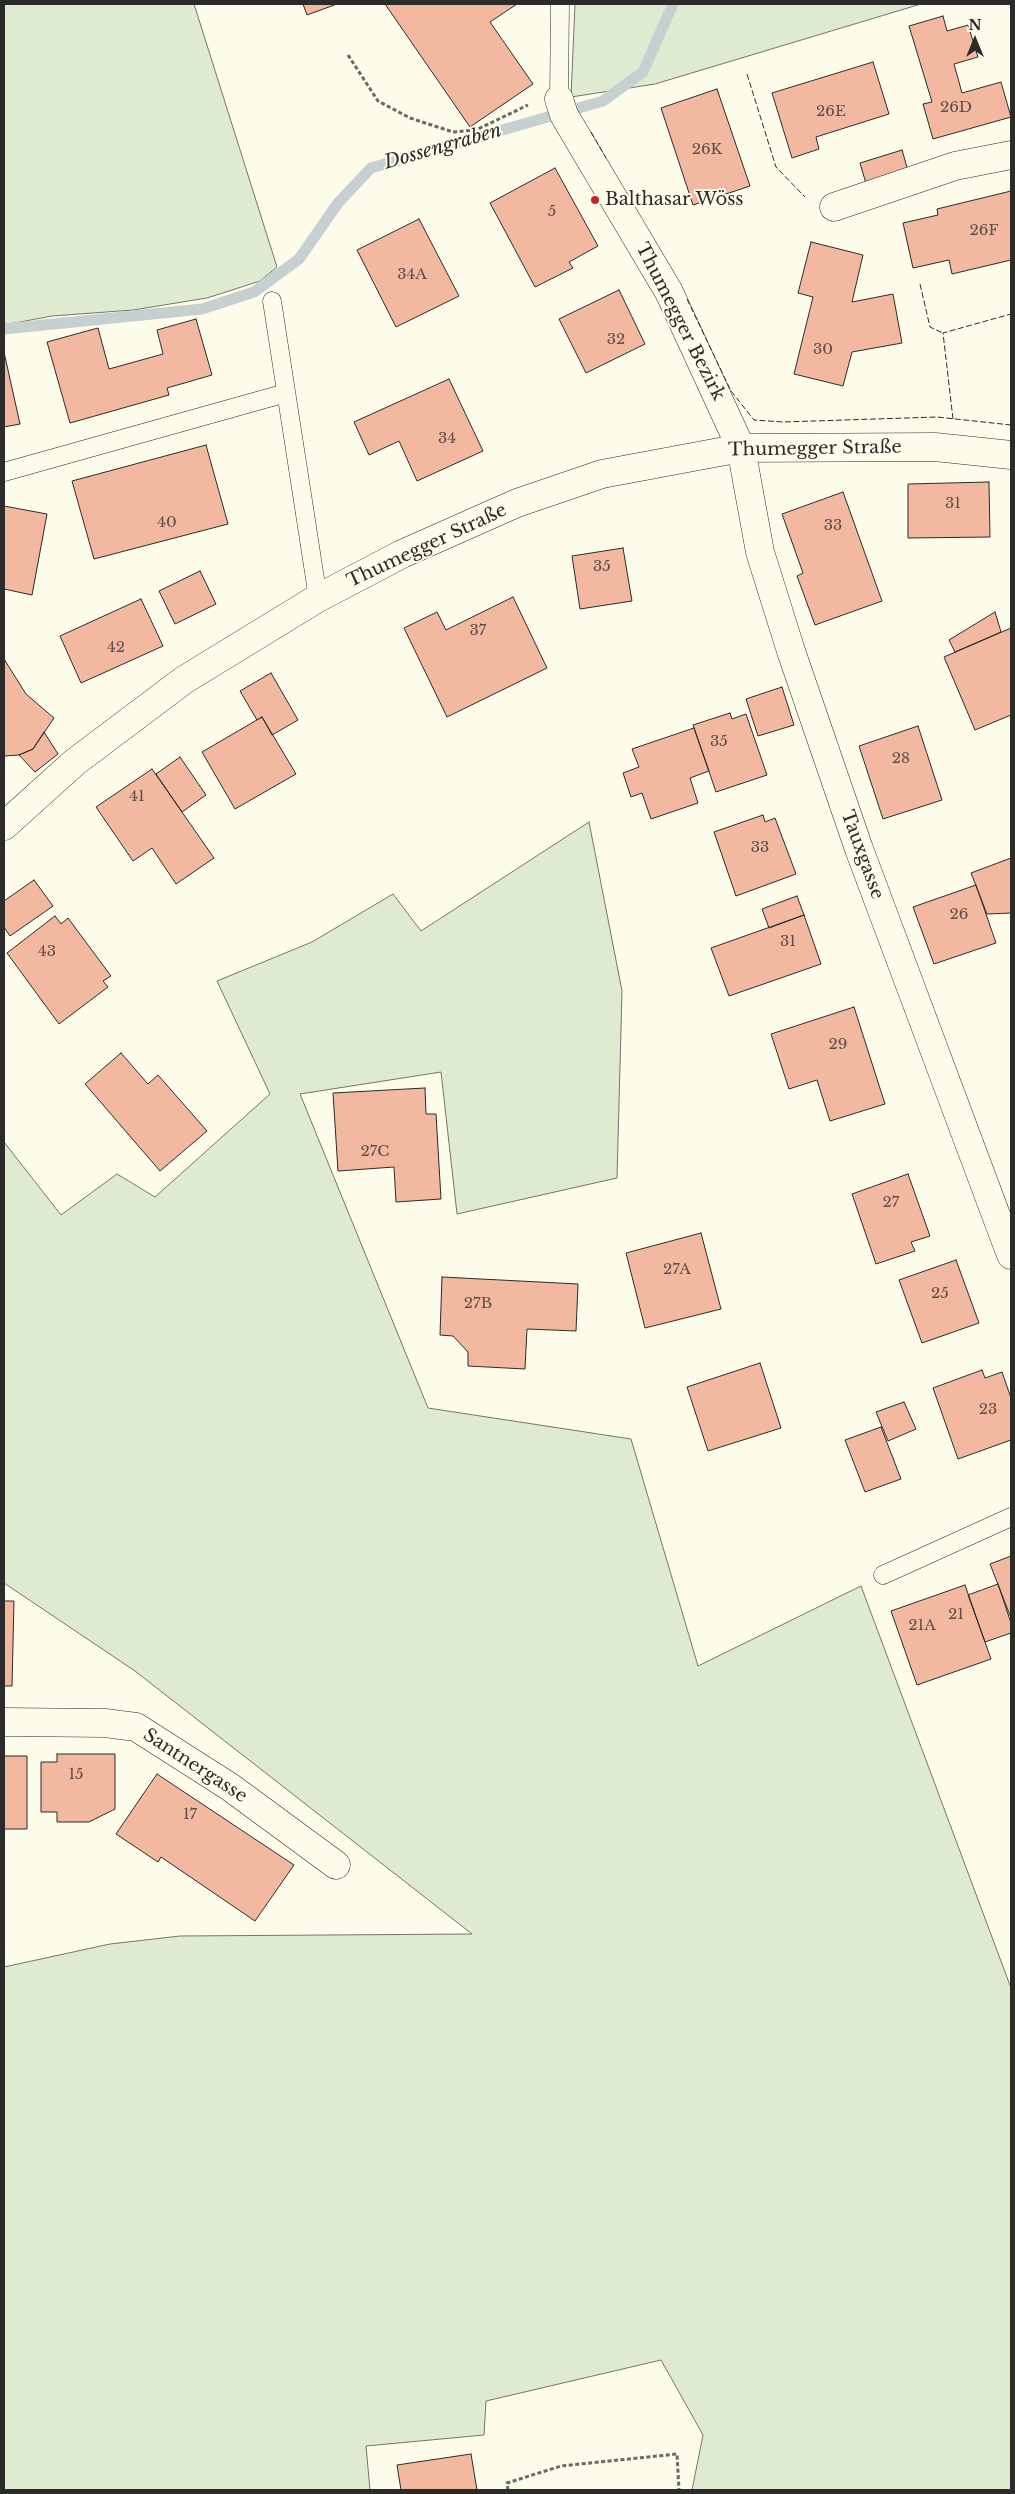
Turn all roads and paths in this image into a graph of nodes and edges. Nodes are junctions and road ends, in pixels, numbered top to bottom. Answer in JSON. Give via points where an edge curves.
{"nodes":[{"id":1,"x":560,"y":4,"type":"edge"},
{"id":2,"x":348,"y":55,"type":"dead end"},
{"id":3,"x":560,"y":104,"type":"junction"},
{"id":4,"x":1011,"y":154,"type":"edge"},
{"id":5,"x":834,"y":207,"type":"dead end"},
{"id":6,"x":272,"y":301,"type":"dead end"},
{"id":7,"x":286,"y":393,"type":"junction"},
{"id":8,"x":741,"y":448,"type":"junction"},
{"id":9,"x":1011,"y":454,"type":"edge"},
{"id":10,"x":4,"y":472,"type":"edge"},
{"id":11,"x":318,"y":598,"type":"junction"},
{"id":12,"x":4,"y":826,"type":"edge"},
{"id":13,"x":1011,"y":1255,"type":"edge"},
{"id":14,"x":1011,"y":1517,"type":"edge"},
{"id":15,"x":883,"y":1575,"type":"dead end"},
{"id":16,"x":4,"y":1722,"type":"edge"},
{"id":17,"x":336,"y":1865,"type":"dead end"},
{"id":18,"x":508,"y":2490,"type":"edge"},
{"id":19,"x":679,"y":2490,"type":"edge"}],
"edges":[{"from":1,"to":3,"type":"lane"},
{"from":2,"to":3,"type":"path","via":[[378,101],[410,118],[453,132],[476,130],[522,107]]},
{"from":3,"to":8,"type":"street","name":"Thumegger Bezirk","via":[[668,292]]},
{"from":4,"to":5,"type":"street","via":[[955,166]]},
{"from":6,"to":7,"type":"lane"},
{"from":7,"to":10,"type":"lane"},
{"from":7,"to":11,"type":"lane"},
{"from":8,"to":9,"type":"street","name":"Thumegger Straße","via":[[935,447]]},
{"from":8,"to":11,"type":"street","name":"Thumegger Straße","via":[[602,474],[517,503],[402,554]]},
{"from":8,"to":13,"type":"street","name":"Tauxgasse","via":[[760,552],[791,651],[859,849]]},
{"from":11,"to":12,"type":"street","name":"Thumegger Straße","via":[[184,680],[75,762]]},
{"from":14,"to":15,"type":"lane"},
{"from":16,"to":17,"type":"street","name":"Santnergasse","via":[[105,1723],[136,1727],[230,1787]]},
{"from":18,"to":19,"type":"path","via":[[507,2484],[561,2466],[677,2454]]}]}
